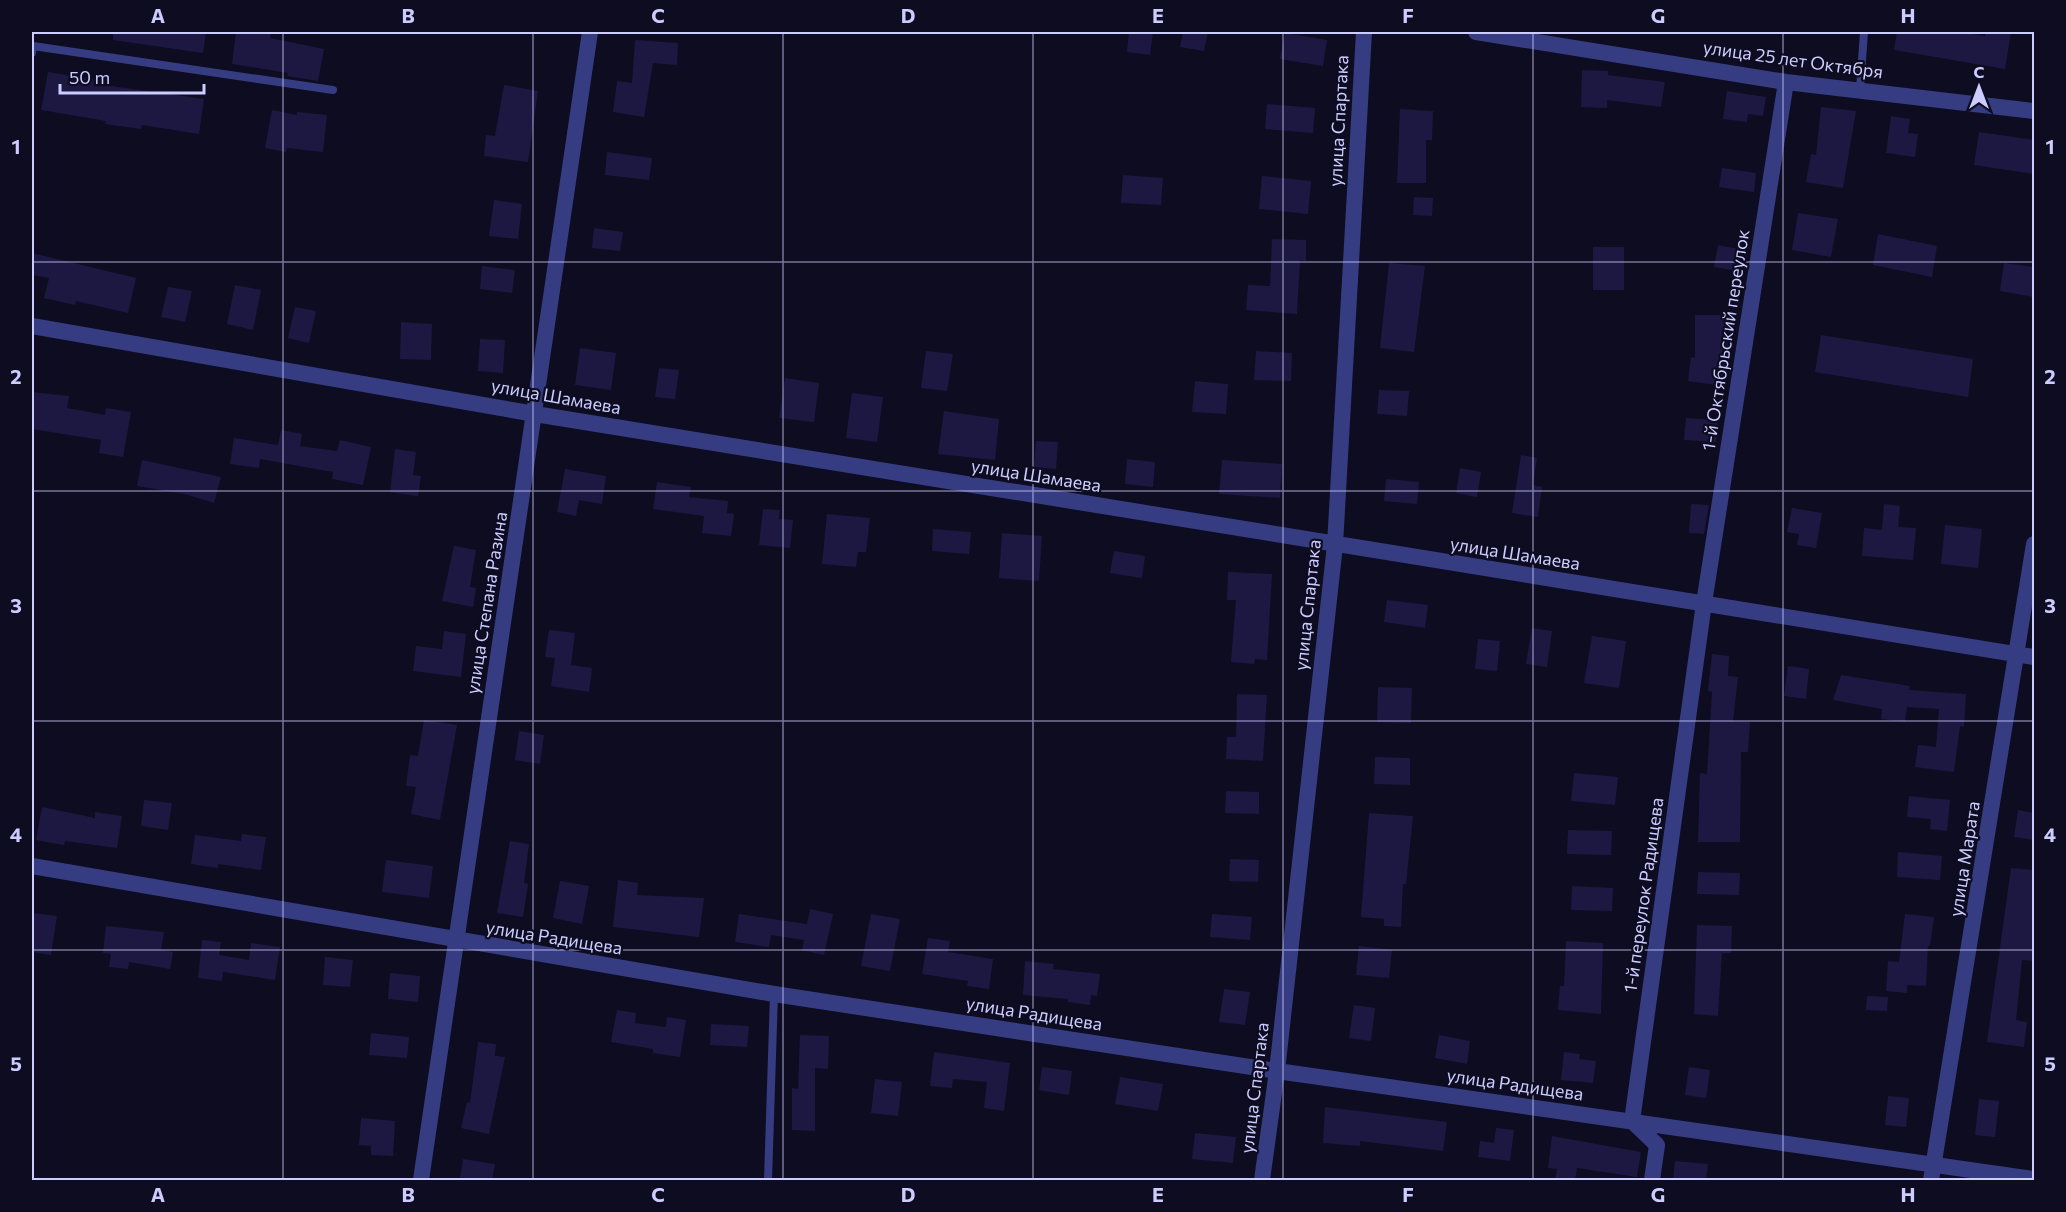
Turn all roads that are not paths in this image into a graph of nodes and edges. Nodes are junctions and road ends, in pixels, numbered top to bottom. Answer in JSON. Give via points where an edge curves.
{"nodes":[{"id":1,"x":590,"y":32,"type":"edge"},
{"id":2,"x":1364,"y":32,"type":"edge"},
{"id":3,"x":1476,"y":32,"type":"edge"},
{"id":4,"x":1864,"y":32,"type":"edge"},
{"id":5,"x":32,"y":53,"type":"edge"},
{"id":6,"x":1786,"y":82,"type":"junction"},
{"id":7,"x":1860,"y":89,"type":"junction"},
{"id":8,"x":333,"y":90,"type":"dead end"},
{"id":9,"x":2034,"y":111,"type":"edge"},
{"id":10,"x":32,"y":326,"type":"edge"},
{"id":11,"x":536,"y":414,"type":"junction"},
{"id":12,"x":2034,"y":544,"type":"edge"},
{"id":13,"x":1335,"y":545,"type":"junction"},
{"id":14,"x":1704,"y":603,"type":"junction"},
{"id":15,"x":2026,"y":656,"type":"edge"},
{"id":16,"x":32,"y":866,"type":"edge"},
{"id":17,"x":457,"y":942,"type":"junction"},
{"id":18,"x":774,"y":994,"type":"junction"},
{"id":19,"x":1277,"y":1071,"type":"junction"},
{"id":20,"x":1632,"y":1121,"type":"junction"},
{"id":21,"x":1933,"y":1172,"type":"edge"},
{"id":22,"x":2034,"y":1179,"type":"edge"},
{"id":23,"x":421,"y":1180,"type":"edge"},
{"id":24,"x":768,"y":1180,"type":"edge"},
{"id":25,"x":1262,"y":1180,"type":"edge"},
{"id":26,"x":1652,"y":1180,"type":"edge"}],
"edges":[{"from":1,"to":11,"type":"street","name":"улица Степана Разина"},
{"from":2,"to":13,"type":"street","name":"улица Спартака"},
{"from":3,"to":6,"type":"street","name":"улица 25 лет Октября"},
{"from":4,"to":7,"type":"lane"},
{"from":5,"to":8,"type":"lane","via":[[33,46]]},
{"from":6,"to":7,"type":"street","name":"улица 25 лет Октября"},
{"from":6,"to":14,"type":"street","name":"1-й Октябрьский переулок"},
{"from":7,"to":9,"type":"street","name":"улица 25 лет Октября"},
{"from":10,"to":11,"type":"street","name":"улица Шамаева"},
{"from":11,"to":13,"type":"street","name":"улица Шамаева"},
{"from":11,"to":17,"type":"street","name":"улица Степана Разина"},
{"from":12,"to":15,"type":"street","name":"улица Марата"},
{"from":13,"to":14,"type":"street","name":"улица Шамаева"},
{"from":13,"to":19,"type":"street","name":"улица Спартака"},
{"from":14,"to":15,"type":"street","name":"улица Шамаева"},
{"from":14,"to":20,"type":"street","name":"1-й переулок Радищева"},
{"from":15,"to":21,"type":"street","name":"улица Марата"},
{"from":16,"to":17,"type":"street","name":"улица Радищева"},
{"from":17,"to":18,"type":"street","name":"улица Радищева"},
{"from":17,"to":23,"type":"street","name":"улица Степана Разина"},
{"from":18,"to":19,"type":"street","name":"улица Радищева"},
{"from":18,"to":24,"type":"lane"},
{"from":19,"to":20,"type":"street","name":"улица Радищева"},
{"from":19,"to":25,"type":"street","name":"улица Спартака"},
{"from":20,"to":21,"type":"street","name":"улица Радищева"},
{"from":20,"to":26,"type":"street","via":[[1657,1145]]},
{"from":21,"to":22,"type":"street","name":"улица Радищева"}]}
